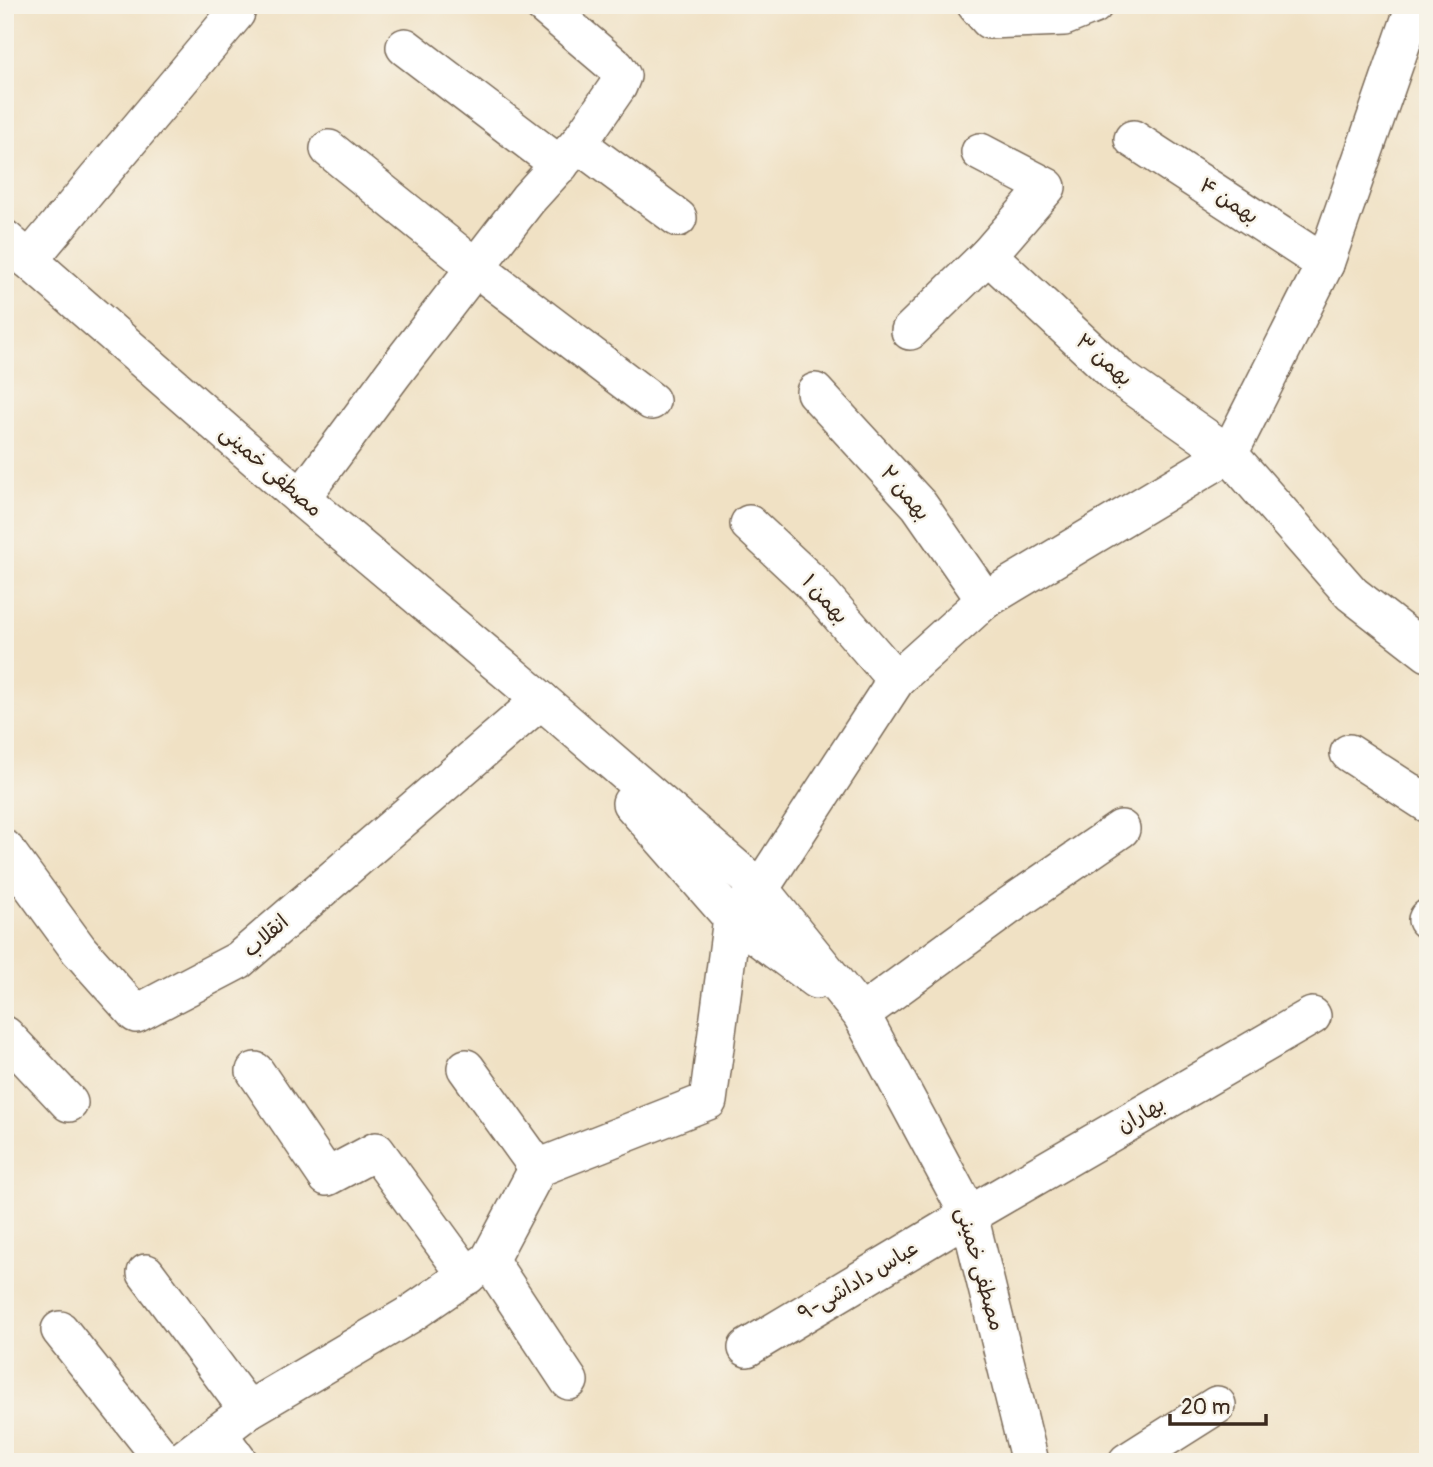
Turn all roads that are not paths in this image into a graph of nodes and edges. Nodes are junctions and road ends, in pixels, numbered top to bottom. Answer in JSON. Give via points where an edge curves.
{"nodes":[{"id":1,"x":543,"y":5,"type":"edge"},
{"id":2,"x":976,"y":5,"type":"edge"},
{"id":3,"x":1094,"y":5,"type":"edge"},
{"id":4,"x":1415,"y":5,"type":"edge"},
{"id":5,"x":236,"y":13,"type":"dead end"},
{"id":6,"x":405,"y":47,"type":"dead end"},
{"id":7,"x":1133,"y":139,"type":"dead end"},
{"id":8,"x":329,"y":149,"type":"dead end"},
{"id":9,"x":980,"y":152,"type":"dead end"},
{"id":10,"x":569,"y":154,"type":"junction"},
{"id":11,"x":678,"y":218,"type":"dead end"},
{"id":12,"x":17,"y":250,"type":"edge"},
{"id":13,"x":988,"y":255,"type":"junction"},
{"id":14,"x":1325,"y":264,"type":"junction"},
{"id":15,"x":475,"y":267,"type":"junction"},
{"id":16,"x":910,"y":331,"type":"dead end"},
{"id":17,"x":816,"y":392,"type":"dead end"},
{"id":18,"x":651,"y":401,"type":"dead end"},
{"id":19,"x":1229,"y":454,"type":"junction"},
{"id":20,"x":301,"y":498,"type":"junction"},
{"id":21,"x":749,"y":524,"type":"dead end"},
{"id":22,"x":985,"y":600,"type":"junction"},
{"id":23,"x":1428,"y":653,"type":"edge"},
{"id":24,"x":896,"y":680,"type":"junction"},
{"id":25,"x":541,"y":700,"type":"junction"},
{"id":26,"x":1349,"y":753,"type":"dead end"},
{"id":27,"x":1428,"y":804,"type":"edge"},
{"id":28,"x":1121,"y":829,"type":"dead end"},
{"id":29,"x":5,"y":849,"type":"edge"},
{"id":30,"x":760,"y":889,"type":"junction"},
{"id":31,"x":732,"y":918,"type":"junction"},
{"id":32,"x":861,"y":1014,"type":"junction"},
{"id":33,"x":1312,"y":1016,"type":"dead end"},
{"id":34,"x":10,"y":1052,"type":"edge"},
{"id":35,"x":467,"y":1068,"type":"dead end"},
{"id":36,"x":255,"y":1072,"type":"dead end"},
{"id":37,"x":69,"y":1103,"type":"dead end"},
{"id":38,"x":538,"y":1168,"type":"junction"},
{"id":39,"x":969,"y":1215,"type":"junction"},
{"id":40,"x":478,"y":1268,"type":"junction"},
{"id":41,"x":146,"y":1273,"type":"dead end"},
{"id":42,"x":60,"y":1330,"type":"dead end"},
{"id":43,"x":747,"y":1348,"type":"dead end"},
{"id":44,"x":569,"y":1381,"type":"dead end"},
{"id":45,"x":1217,"y":1405,"type":"dead end"},
{"id":46,"x":248,"y":1410,"type":"junction"},
{"id":47,"x":218,"y":1433,"type":"junction"},
{"id":48,"x":1022,"y":1458,"type":"edge"},
{"id":49,"x":165,"y":1462,"type":"edge"},
{"id":50,"x":180,"y":1462,"type":"edge"},
{"id":51,"x":239,"y":1462,"type":"edge"},
{"id":52,"x":1127,"y":1462,"type":"edge"}],
"edges":[{"from":1,"to":10,"type":"street","via":[[622,76]]},
{"from":2,"to":3,"type":"street","via":[[989,20],[1064,16]]},
{"from":4,"to":14,"type":"street"},
{"from":5,"to":12,"type":"street"},
{"from":6,"to":10,"type":"street"},
{"from":7,"to":14,"type":"street","name":"بهمن ۴"},
{"from":8,"to":15,"type":"street"},
{"from":9,"to":13,"type":"street","via":[[1047,187]]},
{"from":10,"to":11,"type":"street"},
{"from":10,"to":15,"type":"street"},
{"from":12,"to":20,"type":"street","name":"مصطفی خمینی"},
{"from":13,"to":16,"type":"street"},
{"from":13,"to":19,"type":"street","name":"بهمن ۳","via":[[1118,376]]},
{"from":14,"to":19,"type":"street"},
{"from":15,"to":18,"type":"street"},
{"from":15,"to":20,"type":"street"},
{"from":17,"to":22,"type":"street","name":"بهمن ۲","via":[[919,505]]},
{"from":19,"to":22,"type":"street"},
{"from":19,"to":23,"type":"street","name":"بهمن ۳","via":[[1352,594]]},
{"from":20,"to":25,"type":"street","name":"مصطفی خمینی"},
{"from":21,"to":24,"type":"street","name":"بهمن ۱","via":[[810,581]]},
{"from":22,"to":24,"type":"street"},
{"from":24,"to":30,"type":"street"},
{"from":25,"to":29,"type":"street","name":"انقلاب","via":[[239,960],[136,1014],[79,950]]},
{"from":25,"to":30,"type":"street","name":"مصطفی خمینی"},
{"from":25,"to":31,"type":"street","name":"مصطفی خمینی"},
{"from":26,"to":27,"type":"street"},
{"from":28,"to":32,"type":"street"},
{"from":30,"to":31,"type":"street"},
{"from":30,"to":32,"type":"street","name":"مصطفی خمینی"},
{"from":31,"to":32,"type":"street","name":"مصطفی خمینی"},
{"from":31,"to":38,"type":"street","via":[[708,1101]]},
{"from":32,"to":39,"type":"street","name":"مصطفی خمینی"},
{"from":33,"to":39,"type":"street","name":"بهاران"},
{"from":34,"to":37,"type":"street"},
{"from":35,"to":38,"type":"street"},
{"from":36,"to":40,"type":"street","via":[[327,1177],[376,1151]]},
{"from":38,"to":40,"type":"street"},
{"from":39,"to":43,"type":"street","name":"عباس داداشی-۹"},
{"from":39,"to":48,"type":"street","name":"مصطفی خمینی"},
{"from":40,"to":44,"type":"street"},
{"from":40,"to":46,"type":"street","via":[[409,1315]]},
{"from":41,"to":46,"type":"street"},
{"from":42,"to":49,"type":"street"},
{"from":45,"to":52,"type":"street"},
{"from":46,"to":47,"type":"street"},
{"from":47,"to":50,"type":"street"},
{"from":47,"to":51,"type":"street"}]}
